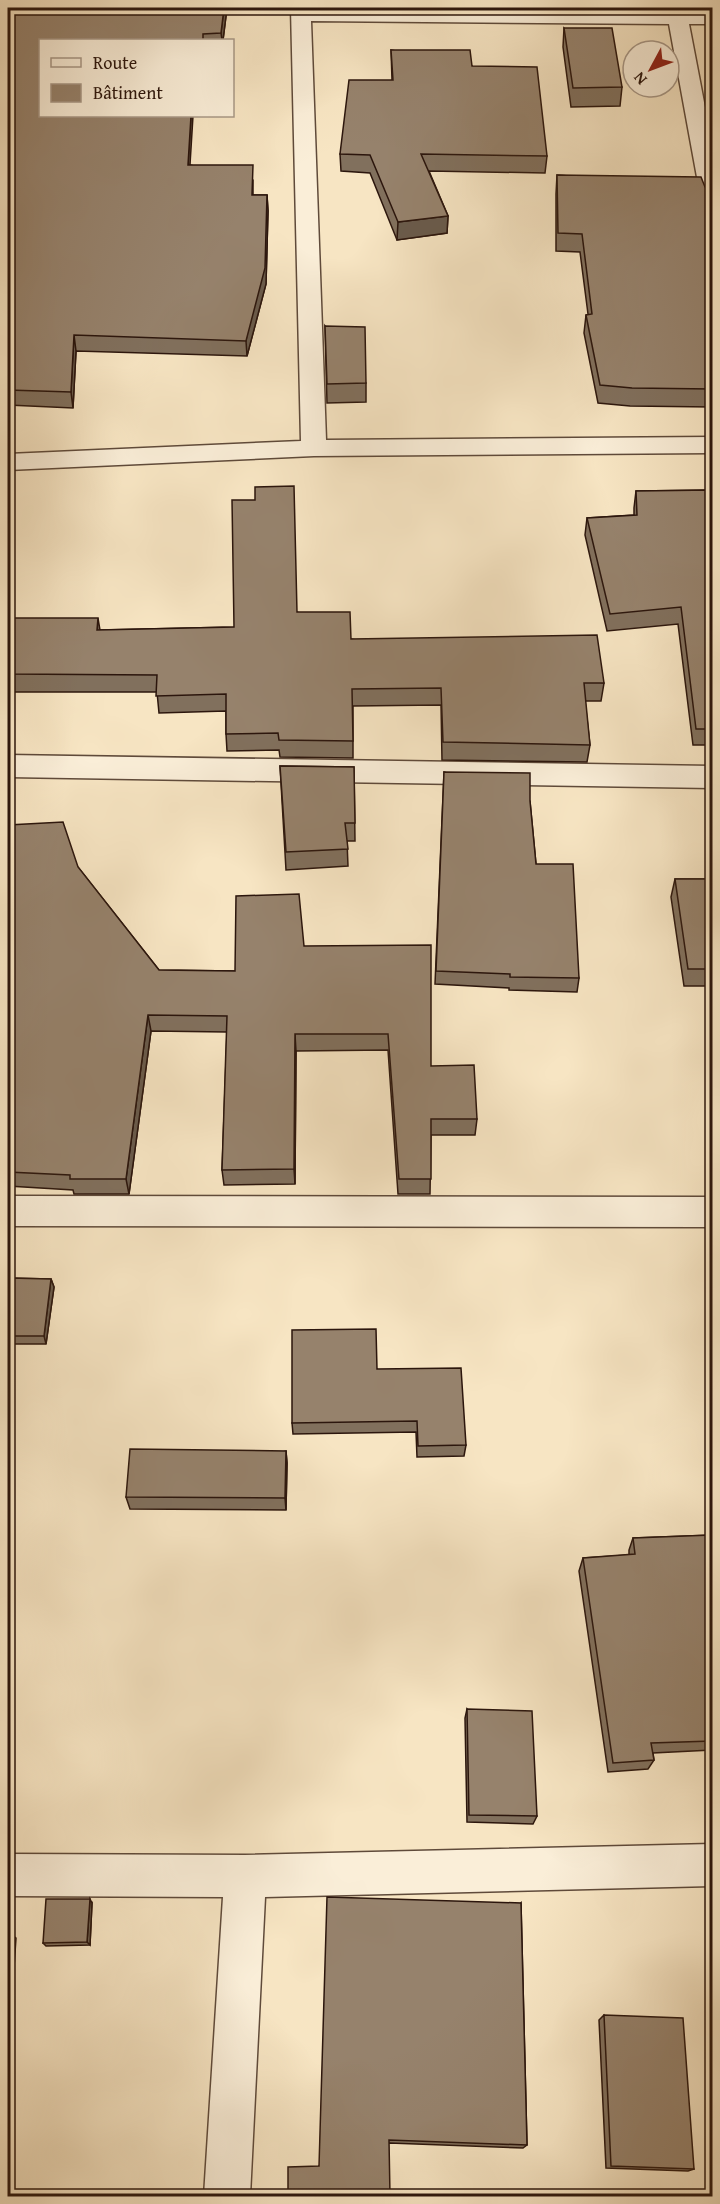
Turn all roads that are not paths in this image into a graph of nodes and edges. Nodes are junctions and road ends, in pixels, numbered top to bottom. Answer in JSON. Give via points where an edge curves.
{"nodes":[{"id":1,"x":302,"y":11,"type":"edge"},
{"id":2,"x":678,"y":18,"type":"junction"},
{"id":3,"x":712,"y":18,"type":"edge"},
{"id":4,"x":712,"y":199,"type":"edge"},
{"id":5,"x":712,"y":445,"type":"edge"},
{"id":6,"x":314,"y":448,"type":"junction"},
{"id":7,"x":8,"y":462,"type":"edge"},
{"id":8,"x":8,"y":766,"type":"edge"},
{"id":9,"x":712,"y":777,"type":"edge"},
{"id":10,"x":8,"y":1211,"type":"edge"},
{"id":11,"x":712,"y":1212,"type":"edge"},
{"id":12,"x":712,"y":1865,"type":"edge"},
{"id":13,"x":8,"y":1875,"type":"edge"},
{"id":14,"x":245,"y":1876,"type":"junction"},
{"id":15,"x":227,"y":2196,"type":"edge"}],
"edges":[{"from":1,"to":2,"type":"street"},
{"from":1,"to":6,"type":"street"},
{"from":2,"to":3,"type":"street"},
{"from":2,"to":4,"type":"street"},
{"from":5,"to":6,"type":"street"},
{"from":6,"to":7,"type":"street"},
{"from":8,"to":9,"type":"street"},
{"from":10,"to":11,"type":"street"},
{"from":12,"to":14,"type":"street"},
{"from":13,"to":14,"type":"street"},
{"from":14,"to":15,"type":"street"}]}
